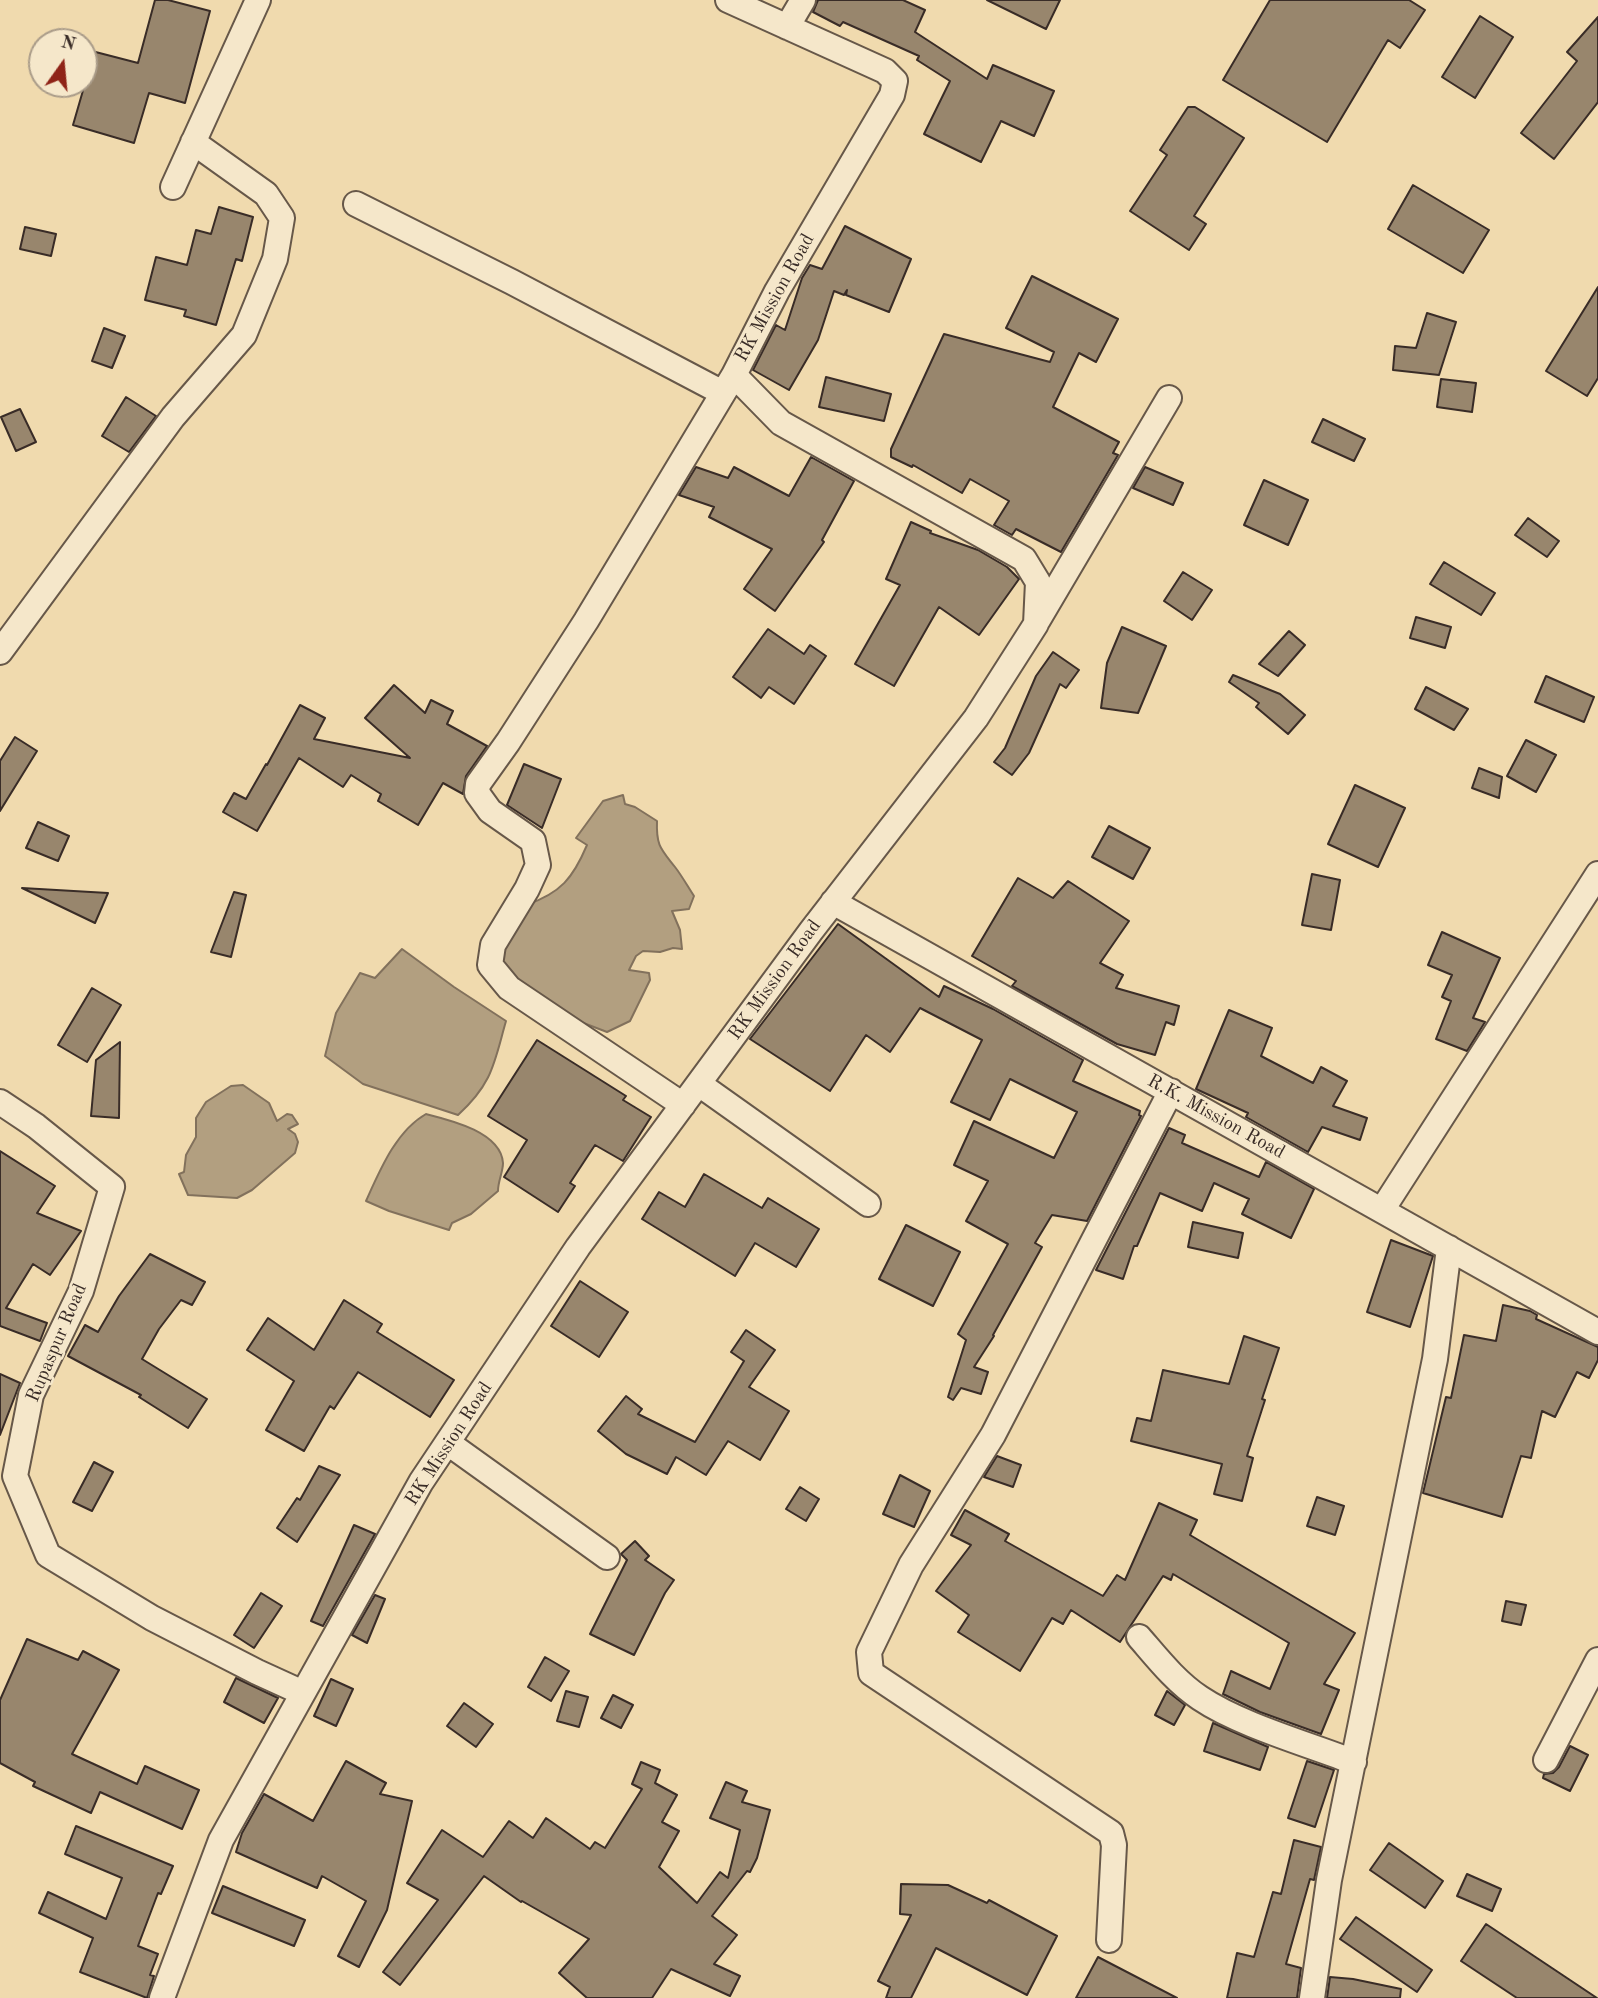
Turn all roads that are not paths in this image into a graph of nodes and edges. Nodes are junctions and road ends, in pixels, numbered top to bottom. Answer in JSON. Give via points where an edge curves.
{"nodes":[{"id":1,"x":258,"y":0,"type":"edge"},
{"id":2,"x":728,"y":0,"type":"edge"},
{"id":3,"x":803,"y":0,"type":"edge"},
{"id":4,"x":787,"y":27,"type":"junction"},
{"id":5,"x":193,"y":142,"type":"junction"},
{"id":6,"x":173,"y":187,"type":"dead end"},
{"id":7,"x":356,"y":204,"type":"dead end"},
{"id":8,"x":727,"y":383,"type":"junction"},
{"id":9,"x":1169,"y":398,"type":"dead end"},
{"id":10,"x":1036,"y":624,"type":"junction"},
{"id":11,"x":0,"y":652,"type":"edge"},
{"id":12,"x":1598,"y":874,"type":"edge"},
{"id":13,"x":833,"y":902,"type":"junction"},
{"id":14,"x":699,"y":1084,"type":"junction"},
{"id":15,"x":1171,"y":1091,"type":"junction"},
{"id":16,"x":0,"y":1102,"type":"edge"},
{"id":17,"x":683,"y":1105,"type":"junction"},
{"id":18,"x":868,"y":1204,"type":"dead end"},
{"id":19,"x":1382,"y":1210,"type":"junction"},
{"id":20,"x":1450,"y":1248,"type":"junction"},
{"id":21,"x":1598,"y":1332,"type":"edge"},
{"id":22,"x":447,"y":1443,"type":"junction"},
{"id":23,"x":607,"y":1557,"type":"dead end"},
{"id":24,"x":1139,"y":1637,"type":"dead end"},
{"id":25,"x":1598,"y":1660,"type":"edge"},
{"id":26,"x":303,"y":1693,"type":"junction"},
{"id":27,"x":1546,"y":1759,"type":"dead end"},
{"id":28,"x":1354,"y":1762,"type":"junction"},
{"id":29,"x":1109,"y":1940,"type":"dead end"},
{"id":30,"x":162,"y":1998,"type":"edge"},
{"id":31,"x":1312,"y":1998,"type":"edge"}],
"edges":[{"from":1,"to":5,"type":"street"},
{"from":2,"to":4,"type":"street"},
{"from":3,"to":4,"type":"street"},
{"from":4,"to":8,"type":"street","name":"RK Mission Road","via":[[885,71],[895,81],[892,94]]},
{"from":5,"to":6,"type":"street"},
{"from":5,"to":11,"type":"street","via":[[266,194],[282,218],[275,259],[244,335],[173,417]]},
{"from":7,"to":8,"type":"street"},
{"from":8,"to":10,"type":"street","name":"RK Mission Road","via":[[781,423],[1024,559],[1038,582]]},
{"from":8,"to":17,"type":"street","via":[[586,621],[478,783],[477,793],[489,811],[533,841],[538,865],[493,945],[489,965],[509,988]]},
{"from":9,"to":10,"type":"street"},
{"from":10,"to":13,"type":"street","name":"RK Mission Road","via":[[976,718]]},
{"from":12,"to":19,"type":"street"},
{"from":13,"to":14,"type":"street","name":"RK Mission Road"},
{"from":13,"to":15,"type":"street","name":"R.K. Mission Road"},
{"from":14,"to":17,"type":"street","name":"RK Mission Road"},
{"from":14,"to":18,"type":"street"},
{"from":15,"to":19,"type":"street","name":"R.K. Mission Road"},
{"from":15,"to":29,"type":"street","via":[[993,1435],[911,1565],[869,1652],[871,1673],[1111,1833]]},
{"from":16,"to":26,"type":"street","name":"Rupaspur Road","via":[[112,1187],[81,1291],[31,1395],[15,1476],[48,1555],[152,1618]]},
{"from":17,"to":22,"type":"street","name":"RK Mission Road","via":[[578,1247]]},
{"from":19,"to":20,"type":"street","name":"R.K. Mission Road"},
{"from":20,"to":21,"type":"street","name":"R.K. Mission Road"},
{"from":20,"to":28,"type":"street","via":[[1435,1359]]},
{"from":22,"to":23,"type":"street"},
{"from":22,"to":26,"type":"street","name":"RK Mission Road"},
{"from":24,"to":28,"type":"street","via":[[1171,1675],[1201,1699]]},
{"from":25,"to":27,"type":"street"},
{"from":26,"to":30,"type":"street","name":"RK Mission Road","via":[[221,1840]]},
{"from":28,"to":31,"type":"street","via":[[1329,1880]]}]}
